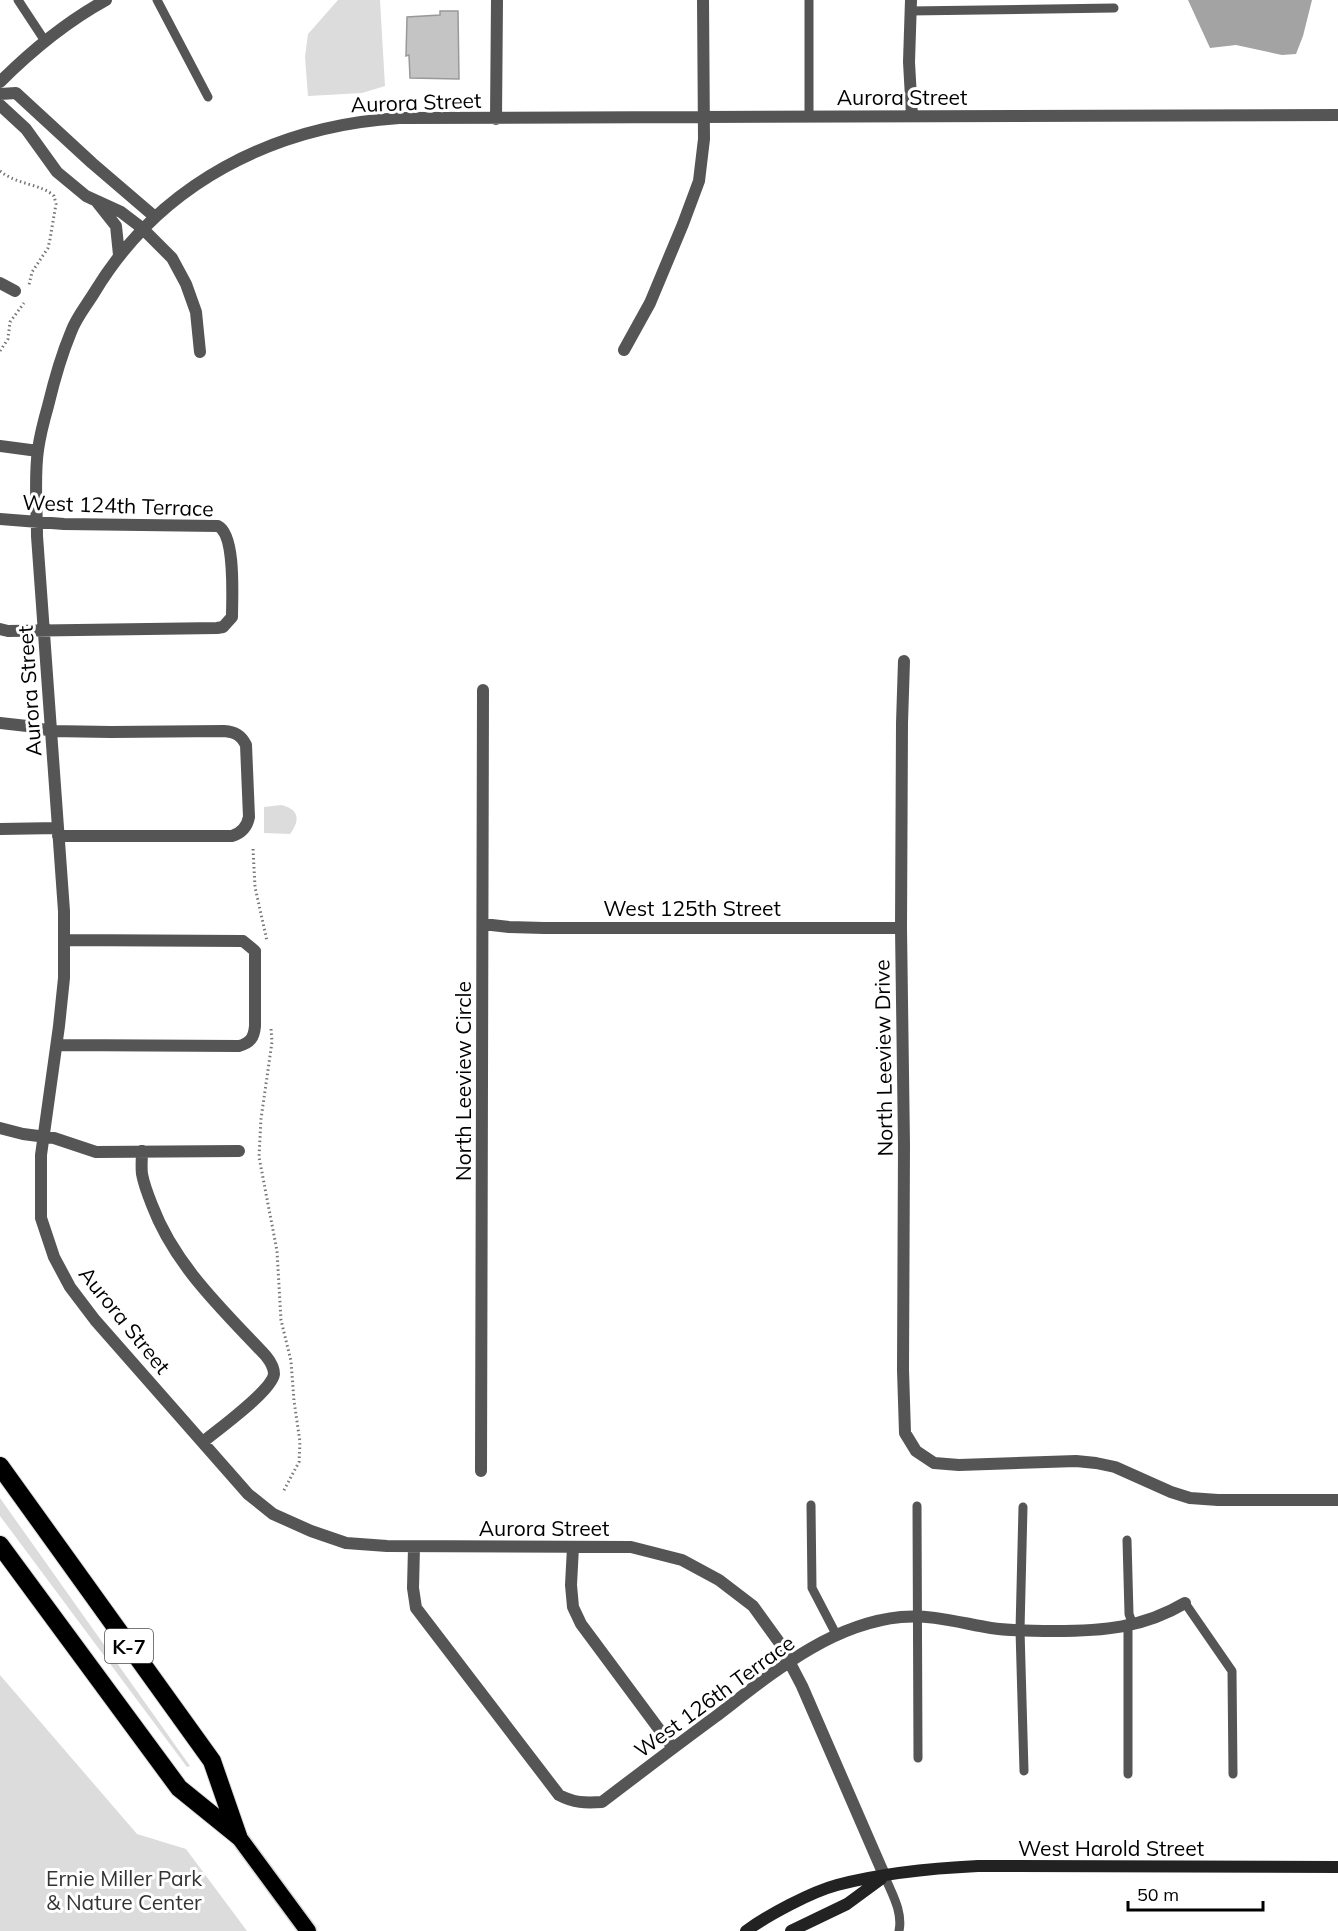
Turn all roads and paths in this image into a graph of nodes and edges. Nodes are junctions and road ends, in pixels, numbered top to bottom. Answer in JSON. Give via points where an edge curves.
{"nodes":[{"id":1,"x":18,"y":0,"type":"edge"},
{"id":2,"x":106,"y":0,"type":"edge"},
{"id":3,"x":157,"y":0,"type":"edge"},
{"id":4,"x":497,"y":0,"type":"edge"},
{"id":5,"x":704,"y":0,"type":"edge"},
{"id":6,"x":808,"y":0,"type":"edge"},
{"id":7,"x":910,"y":5,"type":"edge"},
{"id":8,"x":1015,"y":5,"type":"edge"},
{"id":9,"x":1114,"y":8,"type":"dead end"},
{"id":10,"x":45,"y":41,"type":"junction"},
{"id":11,"x":0,"y":82,"type":"edge"},
{"id":12,"x":0,"y":94,"type":"edge"},
{"id":13,"x":208,"y":97,"type":"dead end"},
{"id":14,"x":0,"y":105,"type":"edge"},
{"id":15,"x":1338,"y":115,"type":"edge"},
{"id":16,"x":912,"y":116,"type":"junction"},
{"id":17,"x":704,"y":117,"type":"junction"},
{"id":18,"x":809,"y":117,"type":"junction"},
{"id":19,"x":496,"y":119,"type":"junction"},
{"id":20,"x":0,"y":171,"type":"edge"},
{"id":21,"x":96,"y":201,"type":"junction"},
{"id":22,"x":155,"y":217,"type":"junction"},
{"id":23,"x":142,"y":228,"type":"junction"},
{"id":24,"x":119,"y":255,"type":"junction"},
{"id":25,"x":0,"y":283,"type":"edge"},
{"id":26,"x":24,"y":292,"type":"junction"},
{"id":27,"x":624,"y":350,"type":"dead end"},
{"id":28,"x":0,"y":351,"type":"edge"},
{"id":29,"x":200,"y":352,"type":"dead end"},
{"id":30,"x":0,"y":446,"type":"edge"},
{"id":31,"x":38,"y":451,"type":"junction"},
{"id":32,"x":0,"y":519,"type":"edge"},
{"id":33,"x":37,"y":521,"type":"junction"},
{"id":34,"x":0,"y":629,"type":"edge"},
{"id":35,"x":45,"y":630,"type":"junction"},
{"id":36,"x":904,"y":661,"type":"dead end"},
{"id":37,"x":483,"y":690,"type":"dead end"},
{"id":38,"x":0,"y":723,"type":"edge"},
{"id":39,"x":51,"y":731,"type":"junction"},
{"id":40,"x":0,"y":829,"type":"edge"},
{"id":41,"x":58,"y":832,"type":"junction"},
{"id":42,"x":253,"y":849,"type":"dead end"},
{"id":43,"x":483,"y":924,"type":"junction"},
{"id":44,"x":901,"y":928,"type":"junction"},
{"id":45,"x":64,"y":940,"type":"junction"},
{"id":46,"x":268,"y":946,"type":"dead end"},
{"id":47,"x":271,"y":1024,"type":"dead end"},
{"id":48,"x":57,"y":1045,"type":"junction"},
{"id":49,"x":0,"y":1128,"type":"edge"},
{"id":50,"x":44,"y":1136,"type":"junction"},
{"id":51,"x":239,"y":1150,"type":"dead end"},
{"id":52,"x":142,"y":1151,"type":"junction"},
{"id":53,"x":203,"y":1442,"type":"junction"},
{"id":54,"x":0,"y":1466,"type":"edge"},
{"id":55,"x":481,"y":1471,"type":"dead end"},
{"id":56,"x":283,"y":1492,"type":"dead end"},
{"id":57,"x":1338,"y":1500,"type":"edge"},
{"id":58,"x":811,"y":1505,"type":"dead end"},
{"id":59,"x":916,"y":1506,"type":"dead end"},
{"id":60,"x":1023,"y":1507,"type":"dead end"},
{"id":61,"x":1127,"y":1540,"type":"dead end"},
{"id":62,"x":0,"y":1545,"type":"edge"},
{"id":63,"x":414,"y":1546,"type":"junction"},
{"id":64,"x":573,"y":1547,"type":"junction"},
{"id":65,"x":1185,"y":1603,"type":"joint"},
{"id":66,"x":918,"y":1617,"type":"junction"},
{"id":67,"x":1131,"y":1626,"type":"junction"},
{"id":68,"x":1020,"y":1630,"type":"junction"},
{"id":69,"x":837,"y":1636,"type":"junction"},
{"id":70,"x":789,"y":1661,"type":"junction"},
{"id":71,"x":673,"y":1748,"type":"junction"},
{"id":72,"x":918,"y":1758,"type":"dead end"},
{"id":73,"x":1024,"y":1772,"type":"dead end"},
{"id":74,"x":1128,"y":1774,"type":"dead end"},
{"id":75,"x":1233,"y":1774,"type":"dead end"},
{"id":76,"x":238,"y":1836,"type":"junction"},
{"id":77,"x":1338,"y":1867,"type":"edge"},
{"id":78,"x":885,"y":1877,"type":"junction"},
{"id":79,"x":308,"y":1931,"type":"edge"},
{"id":80,"x":746,"y":1931,"type":"edge"},
{"id":81,"x":791,"y":1931,"type":"edge"},
{"id":82,"x":899,"y":1931,"type":"edge"}],
"edges":[{"from":1,"to":10,"type":"lane"},
{"from":2,"to":10,"type":"street"},
{"from":3,"to":13,"type":"lane"},
{"from":4,"to":19,"type":"street"},
{"from":5,"to":17,"type":"street"},
{"from":6,"to":18,"type":"lane"},
{"from":7,"to":8,"type":"lane"},
{"from":7,"to":16,"type":"street"},
{"from":8,"to":9,"type":"lane"},
{"from":10,"to":11,"type":"street"},
{"from":12,"to":22,"type":"street","via":[[16,93]]},
{"from":14,"to":21,"type":"street","via":[[27,129],[57,172]]},
{"from":15,"to":16,"type":"street","name":"Aurora Street"},
{"from":16,"to":18,"type":"street","name":"Aurora Street"},
{"from":17,"to":18,"type":"street","name":"Aurora Street"},
{"from":17,"to":19,"type":"street","name":"Aurora Street"},
{"from":17,"to":27,"type":"street","via":[[699,181],[650,303]]},
{"from":19,"to":22,"type":"street","name":"Aurora Street","via":[[399,118],[320,128],[276,142],[234,162],[194,186]]},
{"from":20,"to":26,"type":"path","via":[[12,180],[48,191],[56,204],[48,248]]},
{"from":21,"to":23,"type":"street","via":[[121,212]]},
{"from":21,"to":24,"type":"street","via":[[116,226]]},
{"from":22,"to":23,"type":"street","name":"Aurora Street"},
{"from":23,"to":24,"type":"street","name":"Aurora Street"},
{"from":23,"to":29,"type":"street","via":[[172,258],[186,284],[196,312]]},
{"from":24,"to":31,"type":"street","name":"Aurora Street","via":[[71,330],[55,377]]},
{"from":25,"to":26,"type":"street"},
{"from":26,"to":28,"type":"path"},
{"from":30,"to":31,"type":"street"},
{"from":31,"to":33,"type":"street","name":"Aurora Street"},
{"from":32,"to":33,"type":"street","name":"West 124th Terrace"},
{"from":33,"to":35,"type":"street","name":"Aurora Street"},
{"from":33,"to":35,"type":"street","name":"West 124th Terrace","via":[[212,524],[222,528],[228,538],[232,617],[223,627]]},
{"from":34,"to":35,"type":"street"},
{"from":35,"to":39,"type":"street","name":"Aurora Street"},
{"from":36,"to":44,"type":"street","name":"North Leeview Drive"},
{"from":37,"to":43,"type":"street","name":"North Leeview Circle"},
{"from":38,"to":39,"type":"street"},
{"from":39,"to":41,"type":"street","name":"Aurora Street"},
{"from":39,"to":41,"type":"street","via":[[233,732],[244,740],[247,748],[249,817],[239,834]]},
{"from":40,"to":41,"type":"street"},
{"from":41,"to":45,"type":"street","name":"Aurora Street"},
{"from":42,"to":46,"type":"path","via":[[255,887]]},
{"from":43,"to":44,"type":"street","name":"West 125th Street","via":[[544,928]]},
{"from":43,"to":55,"type":"street","name":"North Leeview Circle"},
{"from":44,"to":57,"type":"street","name":"North Leeview Drive","via":[[903,1370],[905,1432],[916,1451],[934,1463],[959,1465],[1096,1463],[1190,1497]]},
{"from":45,"to":48,"type":"street","name":"Aurora Street"},
{"from":45,"to":48,"type":"street","via":[[243,941],[255,951],[255,1026],[254,1035],[239,1046]]},
{"from":47,"to":56,"type":"path","via":[[259,1157],[278,1251],[281,1320],[291,1361],[300,1442],[299,1462]]},
{"from":48,"to":50,"type":"street","name":"Aurora Street"},
{"from":49,"to":50,"type":"street"},
{"from":50,"to":52,"type":"street","via":[[96,1152]]},
{"from":50,"to":53,"type":"street","name":"Aurora Street","via":[[41,1218],[54,1257],[95,1320]]},
{"from":51,"to":52,"type":"street"},
{"from":52,"to":53,"type":"street","via":[[146,1189],[176,1254],[273,1368],[274,1375],[265,1390]]},
{"from":53,"to":63,"type":"street","name":"Aurora Street","via":[[248,1494],[273,1514],[310,1532],[346,1543]]},
{"from":54,"to":76,"type":"highway","number":"K-7","via":[[212,1761]]},
{"from":58,"to":69,"type":"lane","via":[[812,1588]]},
{"from":59,"to":66,"type":"lane"},
{"from":60,"to":68,"type":"lane"},
{"from":61,"to":67,"type":"lane"},
{"from":62,"to":76,"type":"highway","number":"K-7","via":[[179,1788]]},
{"from":63,"to":64,"type":"street","name":"Aurora Street"},
{"from":63,"to":71,"type":"street","name":"West 126th Terrace","via":[[412,1588],[416,1608],[559,1795],[571,1801],[602,1802]]},
{"from":64,"to":70,"type":"street","name":"Aurora Street","via":[[631,1547],[682,1560],[719,1580],[753,1606]]},
{"from":64,"to":71,"type":"street","via":[[573,1607],[581,1624]]},
{"from":65,"to":67,"type":"street","name":"West 126th Terrace","via":[[1165,1615]]},
{"from":65,"to":75,"type":"lane","via":[[1232,1671]]},
{"from":66,"to":68,"type":"street","name":"West 126th Terrace"},
{"from":66,"to":69,"type":"street","name":"West 126th Terrace","via":[[870,1623]]},
{"from":66,"to":72,"type":"lane"},
{"from":67,"to":68,"type":"street","name":"West 126th Terrace","via":[[1092,1631]]},
{"from":67,"to":74,"type":"lane"},
{"from":68,"to":73,"type":"lane"},
{"from":69,"to":70,"type":"street","name":"West 126th Terrace"},
{"from":70,"to":71,"type":"street","name":"West 126th Terrace"},
{"from":70,"to":78,"type":"street","name":"Aurora Street"},
{"from":76,"to":79,"type":"highway","number":"K-7"},
{"from":77,"to":78,"type":"main road","name":"West Harold Street","via":[[978,1866]]},
{"from":78,"to":80,"type":"main road","name":"West Harold Street","via":[[836,1885]]},
{"from":78,"to":81,"type":"main road","name":"West Harold Street","via":[[847,1904]]},
{"from":78,"to":82,"type":"lane","via":[[898,1909]]}]}
